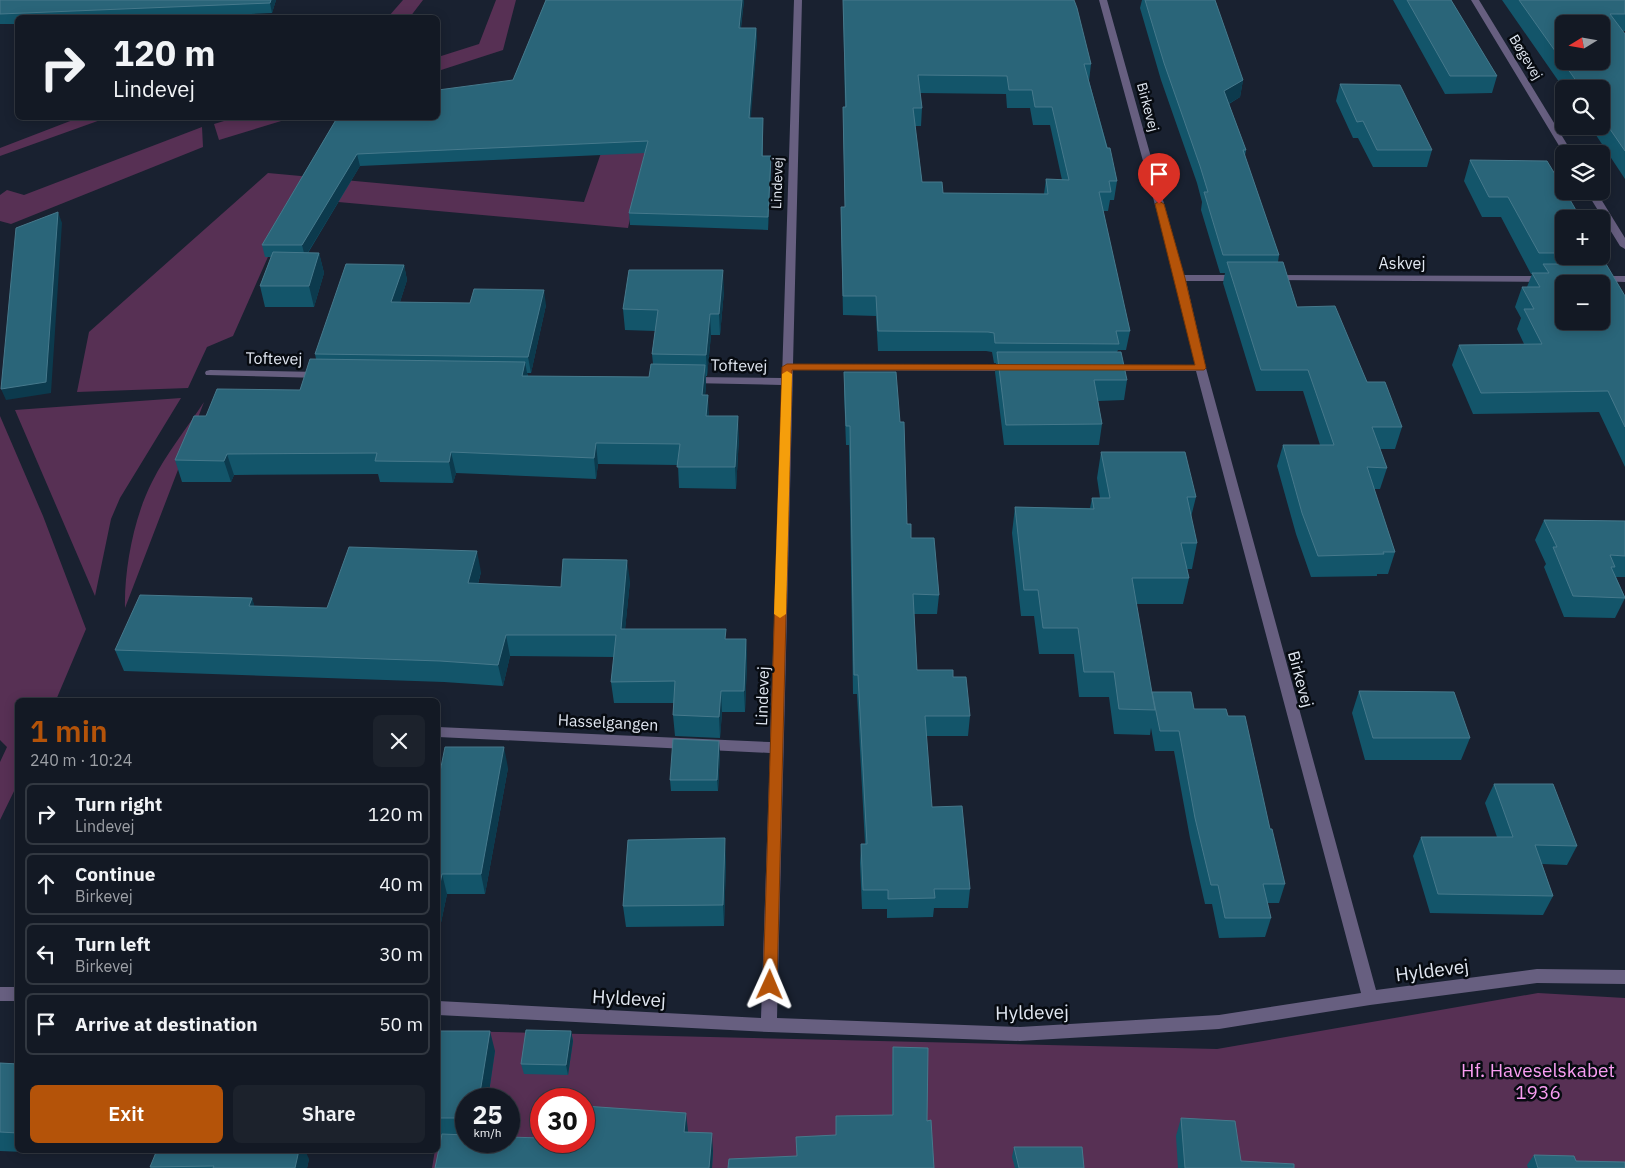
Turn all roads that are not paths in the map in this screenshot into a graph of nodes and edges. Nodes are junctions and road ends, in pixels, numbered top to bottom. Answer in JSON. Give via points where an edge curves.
{"nodes":[{"id":1,"x":798,"y":0,"type":"edge"},
{"id":2,"x":1103,"y":0,"type":"edge"},
{"id":3,"x":1475,"y":0,"type":"edge"},
{"id":4,"x":1563,"y":145,"type":"edge"},
{"id":5,"x":1597,"y":200,"type":"edge"},
{"id":6,"x":1625,"y":246,"type":"edge"},
{"id":7,"x":1180,"y":278,"type":"junction"},
{"id":8,"x":1555,"y":279,"type":"edge"},
{"id":9,"x":1610,"y":279,"type":"edge"},
{"id":10,"x":1625,"y":279,"type":"edge"},
{"id":11,"x":787,"y":367,"type":"junction"},
{"id":12,"x":1023,"y":368,"type":"edge"},
{"id":13,"x":1092,"y":368,"type":"edge"},
{"id":14,"x":1201,"y":368,"type":"junction"},
{"id":15,"x":210,"y":373,"type":"dead end"},
{"id":16,"x":335,"y":375,"type":"edge"},
{"id":17,"x":678,"y":380,"type":"edge"},
{"id":18,"x":787,"y":382,"type":"junction"},
{"id":19,"x":440,"y":732,"type":"edge"},
{"id":20,"x":776,"y":748,"type":"junction"},
{"id":21,"x":1625,"y":977,"type":"edge"},
{"id":22,"x":0,"y":994,"type":"edge"},
{"id":23,"x":15,"y":994,"type":"edge"},
{"id":24,"x":1370,"y":998,"type":"junction"},
{"id":25,"x":440,"y":1008,"type":"edge"},
{"id":26,"x":769,"y":1025,"type":"junction"}],
"edges":[{"from":1,"to":11,"type":"street","name":"Lindevej"},
{"from":2,"to":7,"type":"street","name":"Birkevej"},
{"from":3,"to":4,"type":"street","name":"Bøgevej"},
{"from":5,"to":6,"type":"street"},
{"from":7,"to":8,"type":"street","name":"Askvej"},
{"from":7,"to":14,"type":"street","name":"Birkevej"},
{"from":9,"to":10,"type":"street"},
{"from":11,"to":12,"type":"street"},
{"from":11,"to":18,"type":"street","name":"Lindevej"},
{"from":13,"to":14,"type":"street"},
{"from":14,"to":24,"type":"street","name":"Birkevej"},
{"from":15,"to":16,"type":"street","name":"Toftevej"},
{"from":17,"to":18,"type":"street","name":"Toftevej"},
{"from":18,"to":20,"type":"street","name":"Lindevej"},
{"from":19,"to":20,"type":"street","name":"Hasselgangen"},
{"from":20,"to":26,"type":"street","name":"Lindevej"},
{"from":21,"to":24,"type":"street","name":"Hyldevej","via":[[1537,976]]},
{"from":22,"to":23,"type":"street"},
{"from":24,"to":26,"type":"street","name":"Hyldevej","via":[[1219,1022],[1020,1034]]},
{"from":25,"to":26,"type":"street","name":"Hyldevej"}]}
